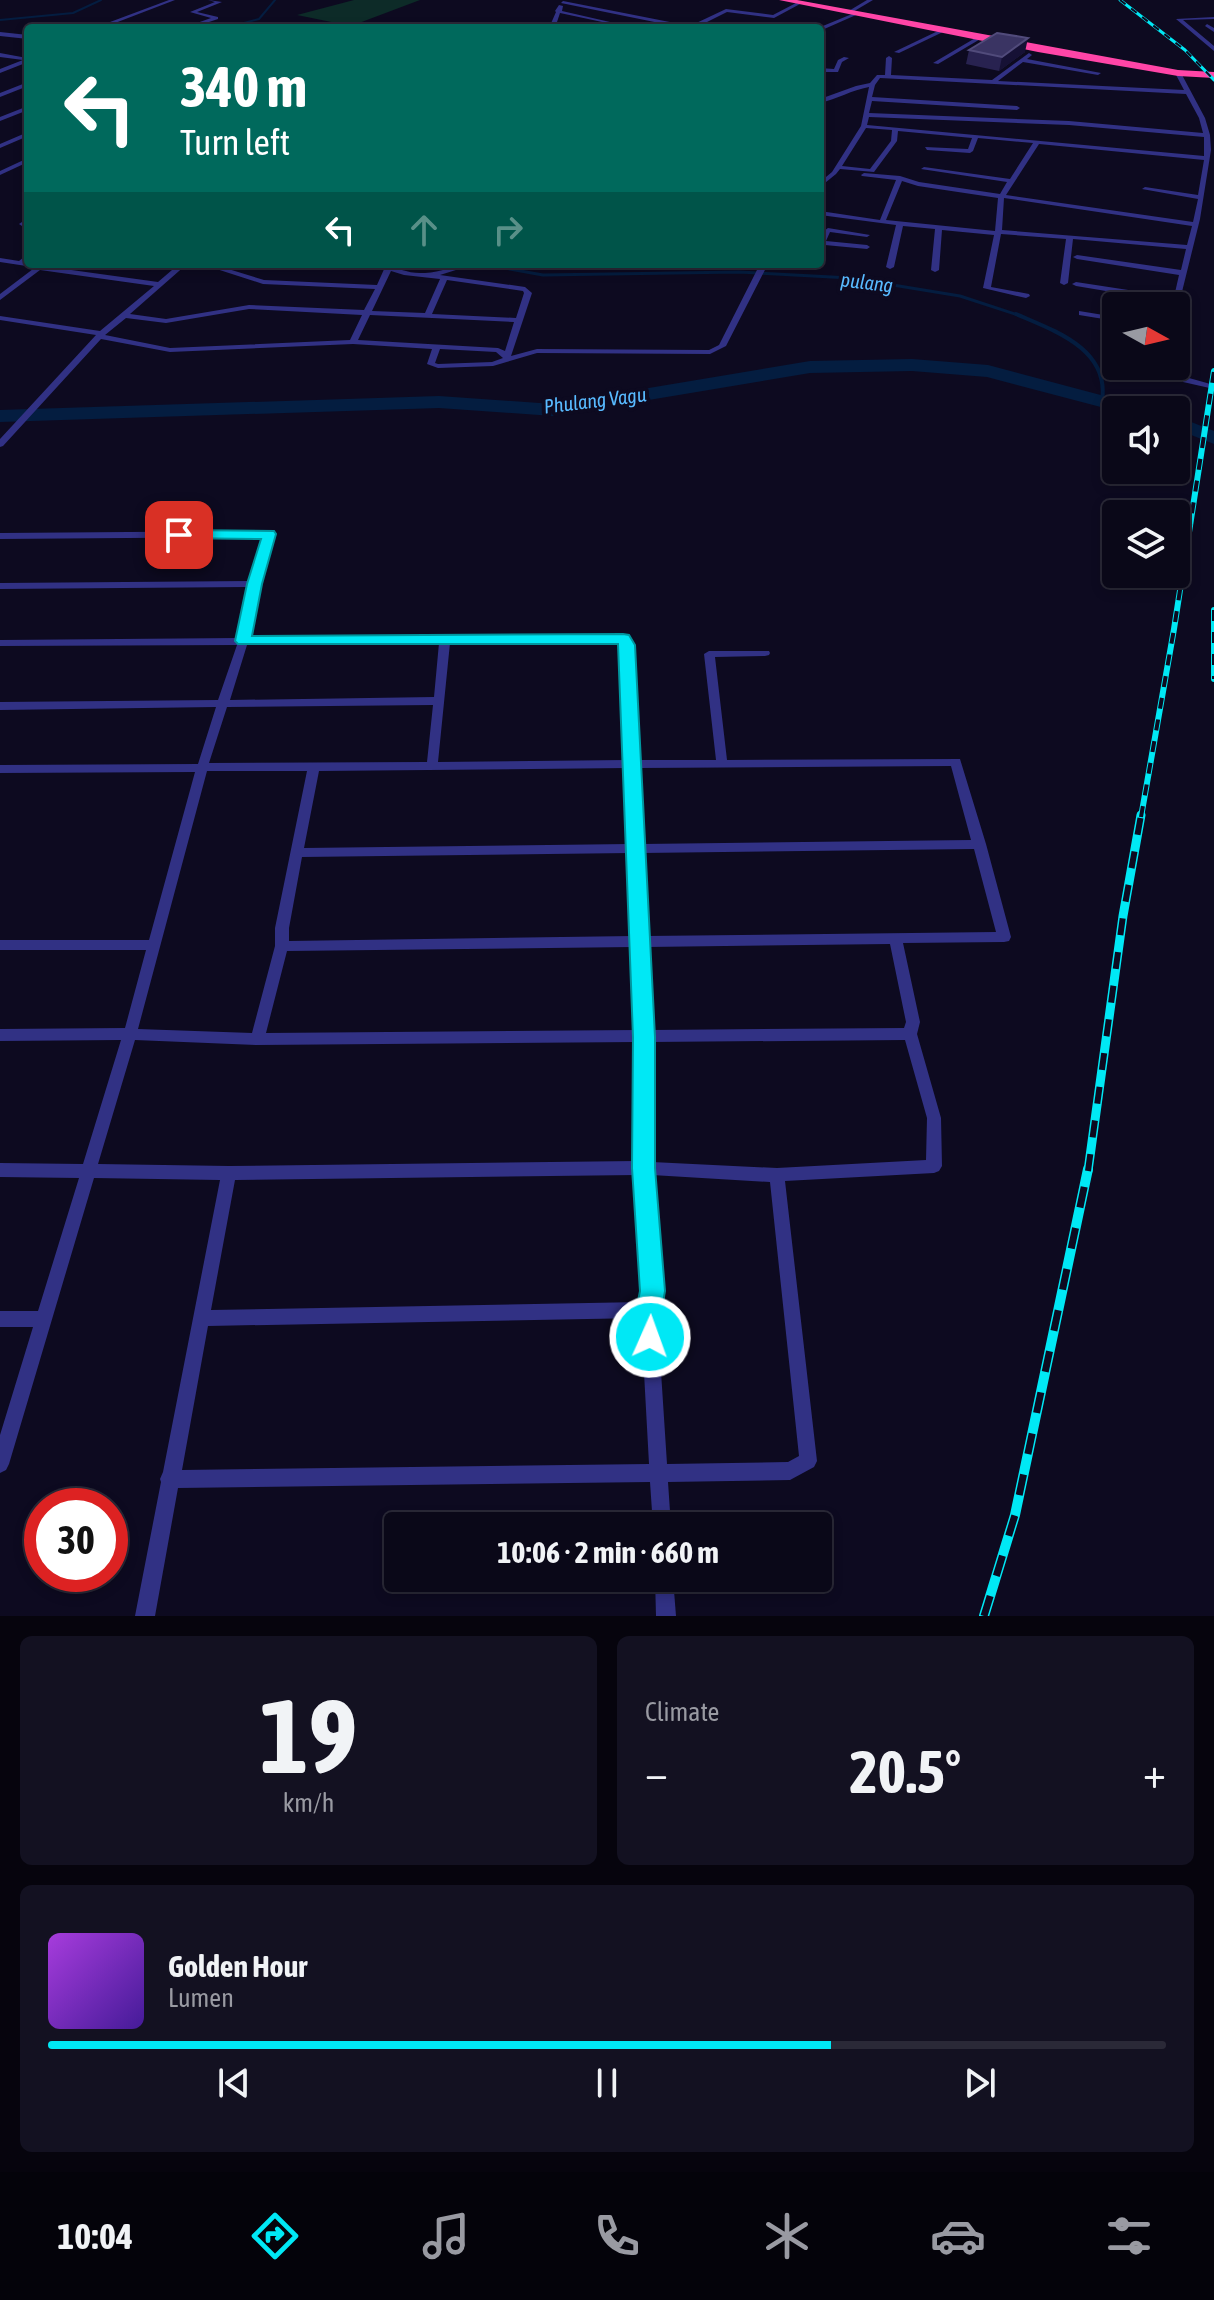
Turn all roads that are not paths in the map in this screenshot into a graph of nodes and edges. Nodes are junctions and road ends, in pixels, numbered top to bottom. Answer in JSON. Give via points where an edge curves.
{"nodes":[{"id":1,"x":173,"y":0,"type":"edge"},
{"id":2,"x":210,"y":0,"type":"edge"},
{"id":3,"x":602,"y":0,"type":"edge"},
{"id":4,"x":620,"y":0,"type":"edge"},
{"id":5,"x":653,"y":0,"type":"edge"},
{"id":6,"x":783,"y":0,"type":"edge"},
{"id":7,"x":871,"y":0,"type":"edge"},
{"id":8,"x":223,"y":1,"type":"edge"},
{"id":9,"x":564,"y":1,"type":"edge"},
{"id":10,"x":798,"y":2,"type":"edge"},
{"id":11,"x":586,"y":6,"type":"junction"},
{"id":12,"x":557,"y":11,"type":"junction"},
{"id":13,"x":852,"y":13,"type":"junction"},
{"id":14,"x":1214,"y":18,"type":"edge"},
{"id":15,"x":597,"y":20,"type":"junction"},
{"id":16,"x":108,"y":24,"type":"edge"},
{"id":17,"x":198,"y":24,"type":"edge"},
{"id":18,"x":553,"y":24,"type":"edge"},
{"id":19,"x":594,"y":24,"type":"edge"},
{"id":20,"x":610,"y":24,"type":"edge"},
{"id":21,"x":672,"y":24,"type":"edge"},
{"id":22,"x":699,"y":24,"type":"edge"},
{"id":23,"x":1186,"y":25,"type":"junction"},
{"id":24,"x":1212,"y":26,"type":"edge"},
{"id":25,"x":824,"y":27,"type":"edge"},
{"id":26,"x":942,"y":31,"type":"junction"},
{"id":27,"x":0,"y":34,"type":"edge"},
{"id":28,"x":24,"y":37,"type":"edge"},
{"id":29,"x":979,"y":38,"type":"junction"},
{"id":30,"x":1203,"y":39,"type":"junction"},
{"id":31,"x":1214,"y":39,"type":"edge"},
{"id":32,"x":1038,"y":49,"type":"junction"},
{"id":33,"x":1214,"y":49,"type":"edge"},
{"id":34,"x":897,"y":52,"type":"dead end"},
{"id":35,"x":0,"y":55,"type":"edge"},
{"id":36,"x":846,"y":58,"type":"dead end"},
{"id":37,"x":889,"y":58,"type":"dead end"},
{"id":38,"x":24,"y":59,"type":"edge"},
{"id":39,"x":1023,"y":60,"type":"junction"},
{"id":40,"x":24,"y":62,"type":"edge"},
{"id":41,"x":936,"y":63,"type":"dead end"},
{"id":42,"x":824,"y":70,"type":"edge"},
{"id":43,"x":0,"y":71,"type":"edge"},
{"id":44,"x":1098,"y":73,"type":"dead end"},
{"id":45,"x":1178,"y":73,"type":"junction"},
{"id":46,"x":1193,"y":74,"type":"junction"},
{"id":47,"x":1066,"y":75,"type":"dead end"},
{"id":48,"x":1214,"y":75,"type":"edge"},
{"id":49,"x":888,"y":76,"type":"junction"},
{"id":50,"x":1033,"y":77,"type":"dead end"},
{"id":51,"x":993,"y":82,"type":"junction"},
{"id":52,"x":1025,"y":84,"type":"junction"},
{"id":53,"x":872,"y":85,"type":"junction"},
{"id":54,"x":1053,"y":85,"type":"junction"},
{"id":55,"x":24,"y":86,"type":"edge"},
{"id":56,"x":1187,"y":92,"type":"junction"},
{"id":57,"x":0,"y":95,"type":"edge"},
{"id":58,"x":870,"y":99,"type":"junction"},
{"id":59,"x":824,"y":100,"type":"edge"},
{"id":60,"x":1017,"y":108,"type":"dead end"},
{"id":61,"x":24,"y":110,"type":"edge"},
{"id":62,"x":866,"y":115,"type":"junction"},
{"id":63,"x":0,"y":119,"type":"edge"},
{"id":64,"x":864,"y":126,"type":"junction"},
{"id":65,"x":895,"y":128,"type":"junction"},
{"id":66,"x":976,"y":135,"type":"junction"},
{"id":67,"x":1207,"y":135,"type":"junction"},
{"id":68,"x":0,"y":136,"type":"edge"},
{"id":69,"x":24,"y":136,"type":"edge"},
{"id":70,"x":17,"y":139,"type":"junction"},
{"id":71,"x":24,"y":140,"type":"edge"},
{"id":72,"x":1037,"y":142,"type":"junction"},
{"id":73,"x":0,"y":146,"type":"edge"},
{"id":74,"x":927,"y":148,"type":"dead end"},
{"id":75,"x":1207,"y":158,"type":"junction"},
{"id":76,"x":24,"y":162,"type":"edge"},
{"id":77,"x":924,"y":169,"type":"dead end"},
{"id":78,"x":836,"y":170,"type":"junction"},
{"id":79,"x":824,"y":171,"type":"edge"},
{"id":80,"x":0,"y":173,"type":"edge"},
{"id":81,"x":900,"y":178,"type":"junction"},
{"id":82,"x":824,"y":181,"type":"edge"},
{"id":83,"x":1011,"y":181,"type":"junction"},
{"id":84,"x":1145,"y":189,"type":"dead end"},
{"id":85,"x":1001,"y":197,"type":"junction"},
{"id":86,"x":1200,"y":197,"type":"junction"},
{"id":87,"x":824,"y":214,"type":"edge"},
{"id":88,"x":836,"y":216,"type":"junction"},
{"id":89,"x":882,"y":222,"type":"junction"},
{"id":90,"x":900,"y":224,"type":"junction"},
{"id":91,"x":1194,"y":224,"type":"junction"},
{"id":92,"x":939,"y":228,"type":"junction"},
{"id":93,"x":824,"y":230,"type":"edge"},
{"id":94,"x":998,"y":233,"type":"junction"},
{"id":95,"x":867,"y":235,"type":"dead end"},
{"id":96,"x":1070,"y":237,"type":"junction"},
{"id":97,"x":824,"y":244,"type":"edge"},
{"id":98,"x":867,"y":247,"type":"dead end"},
{"id":99,"x":1188,"y":247,"type":"junction"},
{"id":100,"x":1077,"y":257,"type":"dead end"},
{"id":101,"x":0,"y":260,"type":"edge"},
{"id":102,"x":24,"y":260,"type":"edge"},
{"id":103,"x":21,"y":263,"type":"junction"},
{"id":104,"x":24,"y":264,"type":"edge"},
{"id":105,"x":890,"y":267,"type":"dead end"},
{"id":106,"x":38,"y":268,"type":"joint"},
{"id":107,"x":178,"y":268,"type":"edge"},
{"id":108,"x":218,"y":268,"type":"edge"},
{"id":109,"x":386,"y":268,"type":"edge"},
{"id":110,"x":395,"y":268,"type":"edge"},
{"id":111,"x":455,"y":268,"type":"edge"},
{"id":112,"x":762,"y":268,"type":"edge"},
{"id":113,"x":935,"y":270,"type":"dead end"},
{"id":114,"x":1183,"y":273,"type":"junction"},
{"id":115,"x":419,"y":274,"type":"junction"},
{"id":116,"x":444,"y":278,"type":"junction"},
{"id":117,"x":1064,"y":283,"type":"dead end"},
{"id":118,"x":158,"y":284,"type":"junction"},
{"id":119,"x":1076,"y":284,"type":"dead end"},
{"id":120,"x":377,"y":287,"type":"junction"},
{"id":121,"x":1118,"y":292,"type":"edge"},
{"id":122,"x":1179,"y":292,"type":"edge"},
{"id":123,"x":1026,"y":296,"type":"dead end"},
{"id":124,"x":0,"y":298,"type":"edge"},
{"id":125,"x":365,"y":313,"type":"junction"},
{"id":126,"x":1082,"y":313,"type":"dead end"},
{"id":127,"x":124,"y":315,"type":"junction"},
{"id":128,"x":428,"y":315,"type":"junction"},
{"id":129,"x":1102,"y":317,"type":"edge"},
{"id":130,"x":0,"y":318,"type":"edge"},
{"id":131,"x":518,"y":320,"type":"junction"},
{"id":132,"x":102,"y":336,"type":"junction"},
{"id":133,"x":353,"y":342,"type":"junction"},
{"id":134,"x":437,"y":347,"type":"junction"},
{"id":135,"x":508,"y":358,"type":"junction"},
{"id":136,"x":1186,"y":380,"type":"edge"},
{"id":137,"x":1214,"y":387,"type":"edge"},
{"id":138,"x":0,"y":444,"type":"edge"},
{"id":139,"x":0,"y":536,"type":"edge"},
{"id":140,"x":254,"y":584,"type":"junction"},
{"id":141,"x":0,"y":586,"type":"edge"},
{"id":142,"x":243,"y":641,"type":"junction"},
{"id":143,"x":445,"y":641,"type":"junction"},
{"id":144,"x":0,"y":643,"type":"edge"},
{"id":145,"x":765,"y":653,"type":"dead end"},
{"id":146,"x":439,"y":701,"type":"junction"},
{"id":147,"x":223,"y":705,"type":"junction"},
{"id":148,"x":0,"y":706,"type":"edge"},
{"id":149,"x":722,"y":764,"type":"junction"},
{"id":150,"x":633,"y":765,"type":"junction"},
{"id":151,"x":432,"y":766,"type":"junction"},
{"id":152,"x":314,"y":767,"type":"junction"},
{"id":153,"x":202,"y":768,"type":"junction"},
{"id":154,"x":0,"y":769,"type":"edge"},
{"id":155,"x":980,"y":844,"type":"junction"},
{"id":156,"x":637,"y":849,"type":"junction"},
{"id":157,"x":298,"y":853,"type":"junction"},
{"id":158,"x":896,"y":940,"type":"junction"},
{"id":159,"x":640,"y":942,"type":"junction"},
{"id":160,"x":0,"y":945,"type":"edge"},
{"id":161,"x":154,"y":945,"type":"junction"},
{"id":162,"x":282,"y":946,"type":"junction"},
{"id":163,"x":130,"y":1034,"type":"junction"},
{"id":164,"x":910,"y":1034,"type":"junction"},
{"id":165,"x":0,"y":1035,"type":"edge"},
{"id":166,"x":644,"y":1037,"type":"junction"},
{"id":167,"x":257,"y":1039,"type":"junction"},
{"id":168,"x":644,"y":1168,"type":"junction"},
{"id":169,"x":89,"y":1169,"type":"junction"},
{"id":170,"x":0,"y":1170,"type":"edge"},
{"id":171,"x":229,"y":1173,"type":"junction"},
{"id":172,"x":777,"y":1175,"type":"junction"},
{"id":173,"x":649,"y":1310,"type":"junction"},
{"id":174,"x":203,"y":1318,"type":"junction"},
{"id":175,"x":0,"y":1319,"type":"edge"},
{"id":176,"x":45,"y":1319,"type":"junction"},
{"id":177,"x":0,"y":1464,"type":"edge"},
{"id":178,"x":659,"y":1470,"type":"junction"},
{"id":179,"x":169,"y":1479,"type":"junction"},
{"id":180,"x":661,"y":1512,"type":"edge"},
{"id":181,"x":665,"y":1592,"type":"edge"},
{"id":182,"x":145,"y":1616,"type":"edge"},
{"id":183,"x":666,"y":1616,"type":"edge"}],
"edges":[{"from":1,"to":16,"type":"street"},
{"from":2,"to":8,"type":"street"},
{"from":3,"to":11,"type":"street"},
{"from":4,"to":5,"type":"street"},
{"from":6,"to":10,"type":"highway"},
{"from":7,"to":13,"type":"street"},
{"from":8,"to":17,"type":"street","via":[[192,12],[216,18]]},
{"from":9,"to":11,"type":"street"},
{"from":9,"to":12,"type":"street"},
{"from":10,"to":13,"type":"highway"},
{"from":10,"to":22,"type":"street","via":[[774,17],[726,10]]},
{"from":11,"to":21,"type":"street"},
{"from":12,"to":15,"type":"street"},
{"from":12,"to":18,"type":"street"},
{"from":13,"to":25,"type":"street"},
{"from":13,"to":26,"type":"highway"},
{"from":13,"to":46,"type":"highway"},
{"from":14,"to":23,"type":"street","via":[[1178,19]]},
{"from":15,"to":19,"type":"street"},
{"from":15,"to":20,"type":"street"},
{"from":23,"to":24,"type":"street"},
{"from":23,"to":30,"type":"street"},
{"from":26,"to":29,"type":"highway"},
{"from":26,"to":34,"type":"street"},
{"from":27,"to":28,"type":"street"},
{"from":29,"to":32,"type":"highway"},
{"from":29,"to":41,"type":"street"},
{"from":30,"to":31,"type":"street"},
{"from":30,"to":33,"type":"street"},
{"from":32,"to":39,"type":"street"},
{"from":32,"to":45,"type":"highway"},
{"from":35,"to":38,"type":"street"},
{"from":36,"to":42,"type":"street","via":[[836,71]]},
{"from":37,"to":49,"type":"street"},
{"from":39,"to":44,"type":"street"},
{"from":39,"to":51,"type":"street"},
{"from":40,"to":43,"type":"street"},
{"from":45,"to":46,"type":"highway"},
{"from":45,"to":56,"type":"street"},
{"from":46,"to":48,"type":"highway"},
{"from":47,"to":54,"type":"street"},
{"from":49,"to":51,"type":"street"},
{"from":49,"to":53,"type":"street","via":[[877,77]]},
{"from":50,"to":52,"type":"street"},
{"from":51,"to":52,"type":"street"},
{"from":52,"to":54,"type":"street"},
{"from":53,"to":58,"type":"street"},
{"from":53,"to":59,"type":"street"},
{"from":54,"to":56,"type":"street"},
{"from":55,"to":57,"type":"street"},
{"from":56,"to":67,"type":"street"},
{"from":58,"to":60,"type":"street"},
{"from":58,"to":62,"type":"street"},
{"from":61,"to":63,"type":"street"},
{"from":62,"to":64,"type":"street"},
{"from":62,"to":67,"type":"street","via":[[1098,124]]},
{"from":64,"to":65,"type":"street"},
{"from":64,"to":78,"type":"street"},
{"from":65,"to":66,"type":"street"},
{"from":65,"to":78,"type":"street","via":[[894,141],[872,171]]},
{"from":66,"to":72,"type":"street"},
{"from":66,"to":74,"type":"street","via":[[970,151]]},
{"from":67,"to":75,"type":"street"},
{"from":68,"to":70,"type":"street"},
{"from":69,"to":70,"type":"street"},
{"from":70,"to":71,"type":"street"},
{"from":70,"to":73,"type":"street"},
{"from":72,"to":75,"type":"street"},
{"from":72,"to":83,"type":"street"},
{"from":75,"to":86,"type":"street"},
{"from":76,"to":80,"type":"street"},
{"from":77,"to":83,"type":"street"},
{"from":78,"to":79,"type":"street"},
{"from":78,"to":81,"type":"street"},
{"from":78,"to":82,"type":"street"},
{"from":81,"to":85,"type":"street"},
{"from":81,"to":89,"type":"street"},
{"from":83,"to":85,"type":"street"},
{"from":84,"to":86,"type":"street"},
{"from":85,"to":91,"type":"street"},
{"from":85,"to":94,"type":"street"},
{"from":86,"to":91,"type":"street"},
{"from":87,"to":88,"type":"street"},
{"from":88,"to":89,"type":"street"},
{"from":88,"to":93,"type":"street"},
{"from":89,"to":90,"type":"street"},
{"from":90,"to":92,"type":"street"},
{"from":90,"to":105,"type":"street"},
{"from":91,"to":99,"type":"street"},
{"from":92,"to":94,"type":"street"},
{"from":92,"to":113,"type":"street"},
{"from":93,"to":95,"type":"street"},
{"from":94,"to":96,"type":"street"},
{"from":94,"to":123,"type":"street","via":[[987,288]]},
{"from":96,"to":99,"type":"street"},
{"from":96,"to":117,"type":"street"},
{"from":97,"to":98,"type":"street"},
{"from":99,"to":114,"type":"street"},
{"from":100,"to":114,"type":"street"},
{"from":101,"to":103,"type":"street"},
{"from":102,"to":103,"type":"street"},
{"from":103,"to":104,"type":"street"},
{"from":106,"to":118,"type":"street"},
{"from":106,"to":124,"type":"street"},
{"from":107,"to":118,"type":"street"},
{"from":108,"to":120,"type":"street","via":[[263,282]]},
{"from":109,"to":120,"type":"street"},
{"from":110,"to":115,"type":"street"},
{"from":111,"to":115,"type":"street"},
{"from":112,"to":135,"type":"street","via":[[722,346],[710,352],[537,351]]},
{"from":114,"to":122,"type":"street"},
{"from":115,"to":116,"type":"street"},
{"from":116,"to":128,"type":"street"},
{"from":116,"to":131,"type":"street","via":[[525,289]]},
{"from":118,"to":127,"type":"street"},
{"from":119,"to":121,"type":"street"},
{"from":120,"to":125,"type":"street"},
{"from":125,"to":127,"type":"street","via":[[249,307],[166,321]]},
{"from":125,"to":128,"type":"street"},
{"from":125,"to":133,"type":"street"},
{"from":126,"to":129,"type":"street"},
{"from":127,"to":132,"type":"street"},
{"from":128,"to":131,"type":"street"},
{"from":130,"to":132,"type":"street"},
{"from":131,"to":135,"type":"street"},
{"from":132,"to":133,"type":"street","via":[[170,350]]},
{"from":132,"to":138,"type":"street"},
{"from":133,"to":134,"type":"street"},
{"from":134,"to":135,"type":"street","via":[[498,350]]},
{"from":134,"to":135,"type":"street","via":[[431,364],[438,366],[493,364]]},
{"from":136,"to":137,"type":"street"},
{"from":139,"to":140,"type":"street","via":[[269,534]]},
{"from":140,"to":141,"type":"street"},
{"from":140,"to":142,"type":"street"},
{"from":142,"to":143,"type":"street"},
{"from":142,"to":144,"type":"street"},
{"from":142,"to":147,"type":"street"},
{"from":143,"to":146,"type":"street"},
{"from":143,"to":150,"type":"street","via":[[623,639]]},
{"from":145,"to":149,"type":"street","via":[[709,654]]},
{"from":146,"to":147,"type":"street"},
{"from":146,"to":151,"type":"street"},
{"from":147,"to":148,"type":"street"},
{"from":147,"to":153,"type":"street"},
{"from":149,"to":150,"type":"street"},
{"from":149,"to":155,"type":"street","via":[[956,762]]},
{"from":150,"to":151,"type":"street"},
{"from":150,"to":156,"type":"street"},
{"from":151,"to":152,"type":"street"},
{"from":152,"to":153,"type":"street"},
{"from":152,"to":157,"type":"street"},
{"from":153,"to":154,"type":"street"},
{"from":153,"to":161,"type":"street"},
{"from":155,"to":156,"type":"street"},
{"from":155,"to":158,"type":"street","via":[[1004,937]]},
{"from":156,"to":157,"type":"street"},
{"from":156,"to":159,"type":"street"},
{"from":157,"to":162,"type":"street"},
{"from":158,"to":159,"type":"street"},
{"from":158,"to":164,"type":"street","via":[[913,1022]]},
{"from":159,"to":162,"type":"street"},
{"from":159,"to":166,"type":"street"},
{"from":160,"to":161,"type":"street"},
{"from":161,"to":163,"type":"street"},
{"from":162,"to":167,"type":"street"},
{"from":163,"to":165,"type":"street"},
{"from":163,"to":167,"type":"street"},
{"from":163,"to":169,"type":"street"},
{"from":164,"to":166,"type":"street"},
{"from":164,"to":172,"type":"street","via":[[934,1118],[934,1166]]},
{"from":166,"to":167,"type":"street"},
{"from":166,"to":168,"type":"street"},
{"from":168,"to":171,"type":"street"},
{"from":168,"to":172,"type":"street"},
{"from":168,"to":173,"type":"street","via":[[653,1291]]},
{"from":169,"to":170,"type":"street"},
{"from":169,"to":171,"type":"street"},
{"from":169,"to":176,"type":"street"},
{"from":171,"to":174,"type":"street"},
{"from":172,"to":178,"type":"street","via":[[808,1461],[790,1471]]},
{"from":173,"to":174,"type":"street"},
{"from":173,"to":178,"type":"street"},
{"from":174,"to":179,"type":"street"},
{"from":175,"to":176,"type":"street"},
{"from":176,"to":177,"type":"street"},
{"from":178,"to":179,"type":"street"},
{"from":178,"to":180,"type":"street"},
{"from":179,"to":182,"type":"street"},
{"from":181,"to":183,"type":"street"}]}
